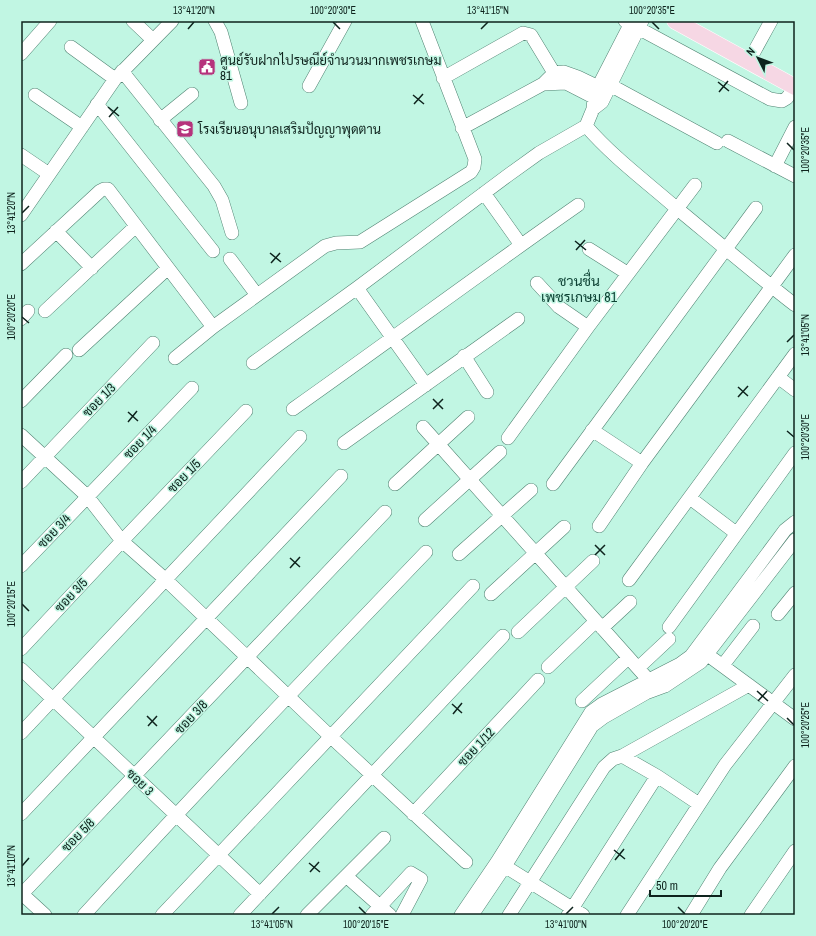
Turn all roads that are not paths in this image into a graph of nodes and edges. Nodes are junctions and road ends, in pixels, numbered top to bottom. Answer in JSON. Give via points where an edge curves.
{"nodes":[{"id":1,"x":50,"y":21,"type":"edge"},
{"id":2,"x":133,"y":21,"type":"edge"},
{"id":3,"x":172,"y":21,"type":"edge"},
{"id":4,"x":215,"y":21,"type":"edge"},
{"id":5,"x":345,"y":21,"type":"edge"},
{"id":6,"x":675,"y":21,"type":"edge"},
{"id":7,"x":771,"y":21,"type":"edge"},
{"id":8,"x":427,"y":23,"type":"edge"},
{"id":9,"x":633,"y":23,"type":"edge"},
{"id":10,"x":153,"y":40,"type":"junction"},
{"id":11,"x":71,"y":47,"type":"dead end"},
{"id":12,"x":21,"y":54,"type":"edge"},
{"id":13,"x":749,"y":62,"type":"junction"},
{"id":14,"x":554,"y":73,"type":"junction"},
{"id":15,"x":118,"y":75,"type":"junction"},
{"id":16,"x":444,"y":78,"type":"junction"},
{"id":17,"x":543,"y":84,"type":"junction"},
{"id":18,"x":309,"y":86,"type":"dead end"},
{"id":19,"x":795,"y":87,"type":"edge"},
{"id":20,"x":192,"y":94,"type":"dead end"},
{"id":21,"x":35,"y":95,"type":"dead end"},
{"id":22,"x":601,"y":95,"type":"junction"},
{"id":23,"x":97,"y":104,"type":"junction"},
{"id":24,"x":241,"y":104,"type":"dead end"},
{"id":25,"x":160,"y":120,"type":"junction"},
{"id":26,"x":82,"y":126,"type":"junction"},
{"id":27,"x":586,"y":126,"type":"junction"},
{"id":28,"x":795,"y":127,"type":"edge"},
{"id":29,"x":462,"y":128,"type":"junction"},
{"id":30,"x":791,"y":143,"type":"edge"},
{"id":31,"x":21,"y":155,"type":"edge"},
{"id":32,"x":775,"y":166,"type":"junction"},
{"id":33,"x":49,"y":174,"type":"junction"},
{"id":34,"x":795,"y":176,"type":"edge"},
{"id":35,"x":695,"y":185,"type":"dead end"},
{"id":36,"x":484,"y":193,"type":"junction"},
{"id":37,"x":578,"y":205,"type":"dead end"},
{"id":38,"x":677,"y":208,"type":"junction"},
{"id":39,"x":756,"y":208,"type":"dead end"},
{"id":40,"x":21,"y":215,"type":"edge"},
{"id":41,"x":136,"y":226,"type":"junction"},
{"id":42,"x":56,"y":231,"type":"junction"},
{"id":43,"x":232,"y":233,"type":"dead end"},
{"id":44,"x":521,"y":245,"type":"junction"},
{"id":45,"x":589,"y":249,"type":"dead end"},
{"id":46,"x":725,"y":249,"type":"junction"},
{"id":47,"x":213,"y":251,"type":"dead end"},
{"id":48,"x":795,"y":256,"type":"edge"},
{"id":49,"x":230,"y":259,"type":"dead end"},
{"id":50,"x":21,"y":264,"type":"edge"},
{"id":51,"x":92,"y":268,"type":"junction"},
{"id":52,"x":168,"y":268,"type":"junction"},
{"id":53,"x":627,"y":273,"type":"junction"},
{"id":54,"x":537,"y":283,"type":"dead end"},
{"id":55,"x":773,"y":287,"type":"junction"},
{"id":56,"x":357,"y":288,"type":"junction"},
{"id":57,"x":257,"y":295,"type":"junction"},
{"id":58,"x":795,"y":305,"type":"edge"},
{"id":59,"x":44,"y":311,"type":"dead end"},
{"id":60,"x":518,"y":319,"type":"dead end"},
{"id":61,"x":213,"y":327,"type":"junction"},
{"id":62,"x":588,"y":327,"type":"junction"},
{"id":63,"x":393,"y":339,"type":"junction"},
{"id":64,"x":153,"y":343,"type":"dead end"},
{"id":65,"x":79,"y":350,"type":"dead end"},
{"id":66,"x":795,"y":354,"type":"edge"},
{"id":67,"x":66,"y":355,"type":"dead end"},
{"id":68,"x":464,"y":356,"type":"junction"},
{"id":69,"x":175,"y":358,"type":"dead end"},
{"id":70,"x":253,"y":363,"type":"dead end"},
{"id":71,"x":778,"y":377,"type":"junction"},
{"id":72,"x":426,"y":385,"type":"junction"},
{"id":73,"x":192,"y":388,"type":"dead end"},
{"id":74,"x":795,"y":390,"type":"edge"},
{"id":75,"x":487,"y":392,"type":"dead end"},
{"id":76,"x":21,"y":401,"type":"edge"},
{"id":77,"x":293,"y":410,"type":"dead end"},
{"id":78,"x":246,"y":411,"type":"dead end"},
{"id":79,"x":468,"y":416,"type":"dead end"},
{"id":80,"x":422,"y":427,"type":"dead end"},
{"id":81,"x":592,"y":430,"type":"junction"},
{"id":82,"x":21,"y":435,"type":"edge"},
{"id":83,"x":300,"y":437,"type":"dead end"},
{"id":84,"x":508,"y":438,"type":"dead end"},
{"id":85,"x":344,"y":444,"type":"dead end"},
{"id":86,"x":438,"y":444,"type":"junction"},
{"id":87,"x":500,"y":452,"type":"dead end"},
{"id":88,"x":795,"y":453,"type":"edge"},
{"id":89,"x":44,"y":457,"type":"junction"},
{"id":90,"x":642,"y":463,"type":"junction"},
{"id":91,"x":341,"y":476,"type":"dead end"},
{"id":92,"x":469,"y":480,"type":"junction"},
{"id":93,"x":21,"y":482,"type":"edge"},
{"id":94,"x":395,"y":484,"type":"dead end"},
{"id":95,"x":553,"y":484,"type":"dead end"},
{"id":96,"x":531,"y":490,"type":"dead end"},
{"id":97,"x":87,"y":496,"type":"junction"},
{"id":98,"x":690,"y":498,"type":"junction"},
{"id":99,"x":385,"y":512,"type":"dead end"},
{"id":100,"x":501,"y":515,"type":"junction"},
{"id":101,"x":425,"y":520,"type":"dead end"},
{"id":102,"x":795,"y":522,"type":"edge"},
{"id":103,"x":600,"y":526,"type":"dead end"},
{"id":104,"x":564,"y":527,"type":"dead end"},
{"id":105,"x":736,"y":533,"type":"junction"},
{"id":106,"x":795,"y":540,"type":"edge"},
{"id":107,"x":122,"y":541,"type":"junction"},
{"id":108,"x":426,"y":552,"type":"dead end"},
{"id":109,"x":535,"y":553,"type":"junction"},
{"id":110,"x":459,"y":554,"type":"dead end"},
{"id":111,"x":593,"y":561,"type":"dead end"},
{"id":112,"x":21,"y":566,"type":"edge"},
{"id":113,"x":165,"y":579,"type":"junction"},
{"id":114,"x":629,"y":580,"type":"dead end"},
{"id":115,"x":473,"y":586,"type":"dead end"},
{"id":116,"x":565,"y":587,"type":"junction"},
{"id":117,"x":795,"y":593,"type":"edge"},
{"id":118,"x":491,"y":594,"type":"dead end"},
{"id":119,"x":630,"y":602,"type":"dead end"},
{"id":120,"x":778,"y":614,"type":"dead end"},
{"id":121,"x":207,"y":619,"type":"junction"},
{"id":122,"x":599,"y":625,"type":"junction"},
{"id":123,"x":753,"y":626,"type":"dead end"},
{"id":124,"x":518,"y":632,"type":"dead end"},
{"id":125,"x":503,"y":636,"type":"dead end"},
{"id":126,"x":21,"y":649,"type":"edge"},
{"id":127,"x":702,"y":651,"type":"junction"},
{"id":128,"x":247,"y":657,"type":"junction"},
{"id":129,"x":628,"y":658,"type":"junction"},
{"id":130,"x":723,"y":665,"type":"junction"},
{"id":131,"x":548,"y":667,"type":"dead end"},
{"id":132,"x":638,"y":668,"type":"junction"},
{"id":133,"x":21,"y":669,"type":"edge"},
{"id":134,"x":795,"y":675,"type":"edge"},
{"id":135,"x":538,"y":680,"type":"dead end"},
{"id":136,"x":652,"y":684,"type":"junction"},
{"id":137,"x":749,"y":685,"type":"junction"},
{"id":138,"x":288,"y":695,"type":"junction"},
{"id":139,"x":53,"y":700,"type":"junction"},
{"id":140,"x":582,"y":702,"type":"dead end"},
{"id":141,"x":773,"y":703,"type":"junction"},
{"id":142,"x":795,"y":719,"type":"edge"},
{"id":143,"x":21,"y":733,"type":"edge"},
{"id":144,"x":330,"y":736,"type":"junction"},
{"id":145,"x":92,"y":737,"type":"junction"},
{"id":146,"x":622,"y":756,"type":"junction"},
{"id":147,"x":795,"y":766,"type":"edge"},
{"id":148,"x":372,"y":775,"type":"junction"},
{"id":149,"x":135,"y":776,"type":"junction"},
{"id":150,"x":658,"y":776,"type":"junction"},
{"id":151,"x":699,"y":804,"type":"junction"},
{"id":152,"x":21,"y":814,"type":"edge"},
{"id":153,"x":413,"y":814,"type":"junction"},
{"id":154,"x":175,"y":815,"type":"junction"},
{"id":155,"x":384,"y":838,"type":"dead end"},
{"id":156,"x":795,"y":851,"type":"edge"},
{"id":157,"x":218,"y":855,"type":"junction"},
{"id":158,"x":466,"y":862,"type":"dead end"},
{"id":159,"x":501,"y":864,"type":"junction"},
{"id":160,"x":346,"y":876,"type":"junction"},
{"id":161,"x":530,"y":883,"type":"junction"},
{"id":162,"x":21,"y":894,"type":"edge"},
{"id":163,"x":260,"y":894,"type":"junction"},
{"id":164,"x":376,"y":910,"type":"edge"},
{"id":165,"x":575,"y":913,"type":"edge"},
{"id":166,"x":45,"y":915,"type":"edge"},
{"id":167,"x":84,"y":915,"type":"edge"},
{"id":168,"x":162,"y":915,"type":"edge"},
{"id":169,"x":240,"y":915,"type":"edge"},
{"id":170,"x":307,"y":915,"type":"edge"},
{"id":171,"x":390,"y":915,"type":"edge"},
{"id":172,"x":402,"y":915,"type":"edge"},
{"id":173,"x":461,"y":915,"type":"edge"},
{"id":174,"x":472,"y":915,"type":"edge"},
{"id":175,"x":509,"y":915,"type":"edge"},
{"id":176,"x":627,"y":915,"type":"edge"},
{"id":177,"x":691,"y":915,"type":"edge"},
{"id":178,"x":751,"y":915,"type":"edge"}],
"edges":[{"from":1,"to":12,"type":"street"},
{"from":2,"to":10,"type":"street"},
{"from":3,"to":10,"type":"street"},
{"from":4,"to":24,"type":"street","via":[[221,32]]},
{"from":5,"to":18,"type":"street"},
{"from":6,"to":13,"type":"main road"},
{"from":7,"to":13,"type":"street"},
{"from":8,"to":16,"type":"street"},
{"from":9,"to":19,"type":"street","via":[[770,99],[782,101]]},
{"from":9,"to":22,"type":"street"},
{"from":10,"to":15,"type":"street"},
{"from":11,"to":15,"type":"street"},
{"from":13,"to":19,"type":"main road"},
{"from":14,"to":16,"type":"street","via":[[531,36],[523,33]]},
{"from":14,"to":17,"type":"street"},
{"from":14,"to":22,"type":"street","via":[[564,72]]},
{"from":15,"to":23,"type":"street"},
{"from":15,"to":25,"type":"street"},
{"from":16,"to":29,"type":"street"},
{"from":17,"to":22,"type":"street","via":[[566,83]]},
{"from":17,"to":29,"type":"street"},
{"from":20,"to":25,"type":"street"},
{"from":21,"to":26,"type":"street"},
{"from":22,"to":27,"type":"street"},
{"from":22,"to":32,"type":"street","via":[[722,142]]},
{"from":23,"to":26,"type":"street"},
{"from":23,"to":47,"type":"street"},
{"from":25,"to":43,"type":"street","via":[[214,186],[222,200]]},
{"from":26,"to":33,"type":"street"},
{"from":27,"to":36,"type":"street","via":[[539,153]]},
{"from":27,"to":38,"type":"street","via":[[602,144]]},
{"from":28,"to":30,"type":"street"},
{"from":29,"to":57,"type":"street","via":[[475,159],[471,172],[360,242],[325,246]]},
{"from":30,"to":32,"type":"street"},
{"from":31,"to":33,"type":"street"},
{"from":32,"to":34,"type":"street"},
{"from":33,"to":40,"type":"street"},
{"from":35,"to":38,"type":"street"},
{"from":36,"to":44,"type":"street"},
{"from":36,"to":56,"type":"street"},
{"from":37,"to":44,"type":"street"},
{"from":38,"to":46,"type":"street"},
{"from":38,"to":53,"type":"street"},
{"from":39,"to":46,"type":"street"},
{"from":41,"to":42,"type":"street","via":[[108,190],[104,189]]},
{"from":41,"to":51,"type":"street"},
{"from":41,"to":52,"type":"street"},
{"from":42,"to":50,"type":"street"},
{"from":42,"to":51,"type":"street"},
{"from":44,"to":63,"type":"street"},
{"from":45,"to":53,"type":"street"},
{"from":46,"to":55,"type":"street"},
{"from":46,"to":81,"type":"street"},
{"from":48,"to":55,"type":"street"},
{"from":49,"to":57,"type":"street"},
{"from":51,"to":59,"type":"street"},
{"from":52,"to":61,"type":"street"},
{"from":52,"to":65,"type":"street"},
{"from":53,"to":62,"type":"street"},
{"from":54,"to":62,"type":"street","via":[[559,306]]},
{"from":55,"to":58,"type":"street"},
{"from":55,"to":90,"type":"street"},
{"from":56,"to":63,"type":"street"},
{"from":56,"to":70,"type":"street"},
{"from":57,"to":61,"type":"street"},
{"from":60,"to":68,"type":"street"},
{"from":61,"to":69,"type":"street"},
{"from":62,"to":84,"type":"street"},
{"from":63,"to":72,"type":"street"},
{"from":63,"to":77,"type":"street"},
{"from":64,"to":89,"type":"street","name":"ซอย 1/3"},
{"from":66,"to":71,"type":"street"},
{"from":67,"to":76,"type":"street"},
{"from":68,"to":72,"type":"street"},
{"from":68,"to":75,"type":"street"},
{"from":71,"to":74,"type":"street"},
{"from":71,"to":98,"type":"street"},
{"from":72,"to":85,"type":"street"},
{"from":73,"to":97,"type":"street","name":"ซอย 1/4"},
{"from":78,"to":107,"type":"street","name":"ซอย 1/5"},
{"from":79,"to":86,"type":"street"},
{"from":80,"to":86,"type":"street"},
{"from":81,"to":90,"type":"street"},
{"from":81,"to":95,"type":"street"},
{"from":82,"to":89,"type":"street"},
{"from":83,"to":113,"type":"street"},
{"from":86,"to":92,"type":"street"},
{"from":86,"to":94,"type":"street"},
{"from":87,"to":92,"type":"street"},
{"from":88,"to":105,"type":"street"},
{"from":89,"to":93,"type":"street","name":"ซอย 1/3"},
{"from":89,"to":97,"type":"street"},
{"from":90,"to":103,"type":"street"},
{"from":91,"to":121,"type":"street"},
{"from":92,"to":100,"type":"street"},
{"from":92,"to":101,"type":"street"},
{"from":96,"to":100,"type":"street"},
{"from":97,"to":107,"type":"street"},
{"from":97,"to":112,"type":"street","name":"ซอย 3/4"},
{"from":98,"to":105,"type":"street"},
{"from":98,"to":114,"type":"street"},
{"from":99,"to":128,"type":"street","name":"ซอย 3/8"},
{"from":100,"to":109,"type":"street"},
{"from":100,"to":110,"type":"street"},
{"from":102,"to":127,"type":"street","via":[[785,530]]},
{"from":104,"to":109,"type":"street"},
{"from":105,"to":132,"type":"street","via":[[669,633]]},
{"from":106,"to":127,"type":"street"},
{"from":107,"to":113,"type":"street"},
{"from":107,"to":126,"type":"street","name":"ซอย 3/5"},
{"from":108,"to":138,"type":"street"},
{"from":109,"to":116,"type":"street"},
{"from":109,"to":118,"type":"street"},
{"from":111,"to":116,"type":"street"},
{"from":113,"to":121,"type":"street"},
{"from":113,"to":139,"type":"street"},
{"from":115,"to":144,"type":"street"},
{"from":116,"to":122,"type":"street"},
{"from":116,"to":124,"type":"street"},
{"from":117,"to":120,"type":"street"},
{"from":119,"to":122,"type":"street"},
{"from":121,"to":128,"type":"street"},
{"from":121,"to":145,"type":"street"},
{"from":122,"to":129,"type":"street"},
{"from":122,"to":131,"type":"street"},
{"from":123,"to":130,"type":"street"},
{"from":125,"to":148,"type":"street"},
{"from":127,"to":130,"type":"street"},
{"from":127,"to":136,"type":"street"},
{"from":128,"to":138,"type":"street"},
{"from":128,"to":149,"type":"street","name":"ซอย 3/8"},
{"from":129,"to":132,"type":"street"},
{"from":129,"to":140,"type":"street"},
{"from":130,"to":137,"type":"street"},
{"from":132,"to":136,"type":"street"},
{"from":133,"to":139,"type":"street","name":"ซอย 3"},
{"from":134,"to":141,"type":"street"},
{"from":135,"to":153,"type":"street","name":"ซอย 1/12"},
{"from":136,"to":159,"type":"street","via":[[602,704],[591,712]]},
{"from":137,"to":141,"type":"street"},
{"from":137,"to":146,"type":"street"},
{"from":138,"to":144,"type":"street"},
{"from":138,"to":154,"type":"street"},
{"from":139,"to":143,"type":"street"},
{"from":139,"to":145,"type":"street","name":"ซอย 3"},
{"from":141,"to":142,"type":"street"},
{"from":141,"to":151,"type":"street","via":[[725,764]]},
{"from":144,"to":148,"type":"street"},
{"from":144,"to":157,"type":"street"},
{"from":145,"to":149,"type":"street","name":"ซอย 3"},
{"from":145,"to":152,"type":"street"},
{"from":146,"to":150,"type":"street"},
{"from":146,"to":161,"type":"street","via":[[613,759],[604,767]]},
{"from":147,"to":177,"type":"street","via":[[720,868]]},
{"from":148,"to":153,"type":"street"},
{"from":148,"to":163,"type":"street"},
{"from":149,"to":154,"type":"street","name":"ซอย 3"},
{"from":149,"to":162,"type":"street","name":"ซอย 5/8"},
{"from":150,"to":151,"type":"street"},
{"from":150,"to":165,"type":"street"},
{"from":151,"to":176,"type":"street"},
{"from":153,"to":158,"type":"street"},
{"from":154,"to":157,"type":"street","name":"ซอย 3"},
{"from":154,"to":167,"type":"street"},
{"from":155,"to":160,"type":"street"},
{"from":156,"to":178,"type":"street"},
{"from":157,"to":163,"type":"street","name":"ซอย 3"},
{"from":157,"to":168,"type":"street"},
{"from":159,"to":161,"type":"street"},
{"from":159,"to":173,"type":"street"},
{"from":159,"to":174,"type":"street"},
{"from":160,"to":164,"type":"street"},
{"from":160,"to":170,"type":"street"},
{"from":161,"to":165,"type":"street"},
{"from":161,"to":175,"type":"street"},
{"from":162,"to":166,"type":"street"},
{"from":163,"to":169,"type":"street"},
{"from":164,"to":171,"type":"street"},
{"from":164,"to":172,"type":"street","via":[[411,873],[421,879]]}]}
